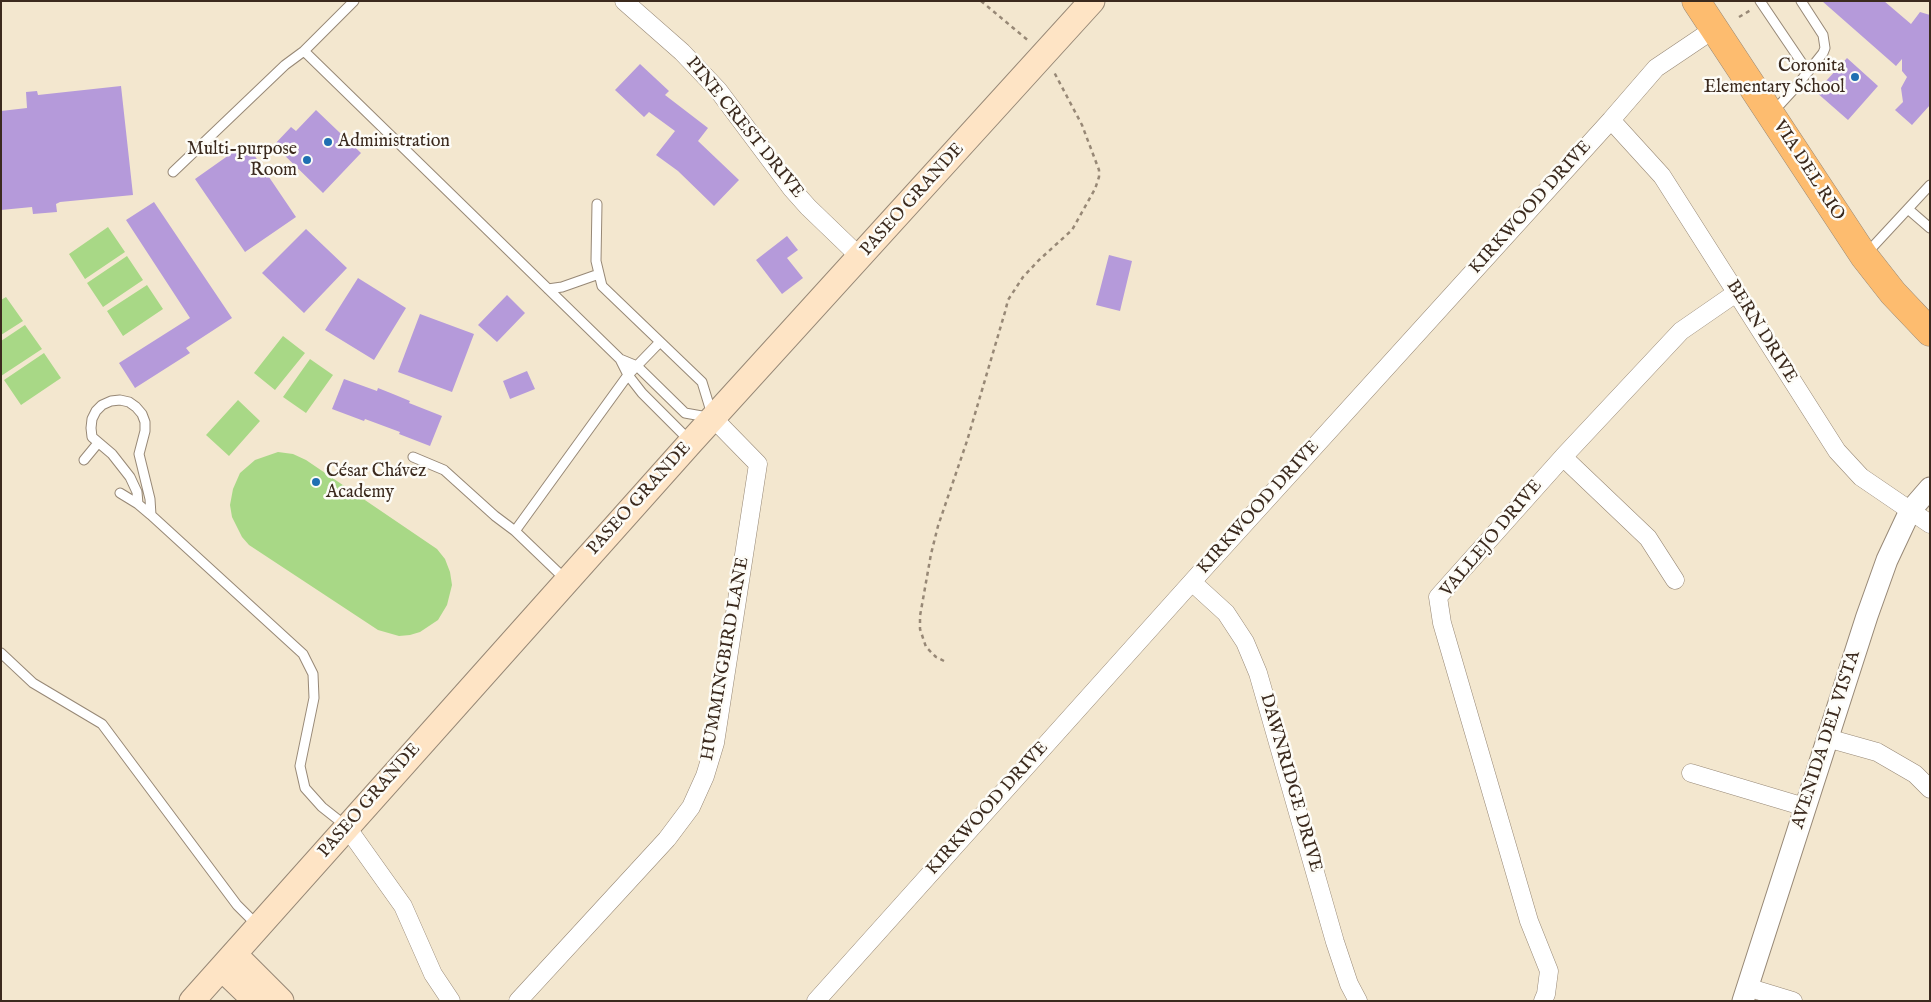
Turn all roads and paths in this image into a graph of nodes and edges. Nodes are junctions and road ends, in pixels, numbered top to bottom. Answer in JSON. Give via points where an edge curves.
{"nodes":[{"id":1,"x":354,"y":1,"type":"edge"},
{"id":2,"x":624,"y":1,"type":"edge"},
{"id":3,"x":981,"y":1,"type":"edge"},
{"id":4,"x":1092,"y":1,"type":"edge"},
{"id":5,"x":1696,"y":1,"type":"edge"},
{"id":6,"x":1760,"y":1,"type":"edge"},
{"id":7,"x":1801,"y":1,"type":"edge"},
{"id":8,"x":1751,"y":10,"type":"dead end"},
{"id":9,"x":1739,"y":17,"type":"dead end"},
{"id":10,"x":1714,"y":28,"type":"junction"},
{"id":11,"x":1032,"y":45,"type":"dead end"},
{"id":12,"x":304,"y":51,"type":"junction"},
{"id":13,"x":1054,"y":72,"type":"dead end"},
{"id":14,"x":1808,"y":72,"type":"junction"},
{"id":15,"x":1771,"y":114,"type":"junction"},
{"id":16,"x":1611,"y":120,"type":"junction"},
{"id":17,"x":173,"y":172,"type":"dead end"},
{"id":18,"x":1930,"y":185,"type":"edge"},
{"id":19,"x":597,"y":204,"type":"dead end"},
{"id":20,"x":1908,"y":209,"type":"junction"},
{"id":21,"x":1930,"y":228,"type":"edge"},
{"id":22,"x":1864,"y":256,"type":"junction"},
{"id":23,"x":861,"y":258,"type":"junction"},
{"id":24,"x":599,"y":274,"type":"junction"},
{"id":25,"x":548,"y":288,"type":"junction"},
{"id":26,"x":1736,"y":293,"type":"junction"},
{"id":27,"x":1930,"y":332,"type":"edge"},
{"id":28,"x":660,"y":342,"type":"junction"},
{"id":29,"x":620,"y":359,"type":"junction"},
{"id":30,"x":637,"y":366,"type":"junction"},
{"id":31,"x":628,"y":376,"type":"junction"},
{"id":32,"x":713,"y":418,"type":"junction"},
{"id":33,"x":691,"y":442,"type":"junction"},
{"id":34,"x":98,"y":443,"type":"junction"},
{"id":35,"x":413,"y":457,"type":"dead end"},
{"id":36,"x":1563,"y":457,"type":"junction"},
{"id":37,"x":84,"y":460,"type":"dead end"},
{"id":38,"x":1930,"y":488,"type":"edge"},
{"id":39,"x":120,"y":493,"type":"dead end"},
{"id":40,"x":138,"y":504,"type":"junction"},
{"id":41,"x":1910,"y":510,"type":"junction"},
{"id":42,"x":151,"y":515,"type":"junction"},
{"id":43,"x":1930,"y":524,"type":"edge"},
{"id":44,"x":515,"y":530,"type":"junction"},
{"id":45,"x":1675,"y":580,"type":"dead end"},
{"id":46,"x":567,"y":581,"type":"junction"},
{"id":47,"x":1192,"y":582,"type":"junction"},
{"id":48,"x":1,"y":653,"type":"edge"},
{"id":49,"x":944,"y":661,"type":"dead end"},
{"id":50,"x":1827,"y":738,"type":"junction"},
{"id":51,"x":1691,"y":773,"type":"dead end"},
{"id":52,"x":1930,"y":789,"type":"edge"},
{"id":53,"x":1805,"y":808,"type":"junction"},
{"id":54,"x":346,"y":826,"type":"junction"},
{"id":55,"x":258,"y":927,"type":"junction"},
{"id":56,"x":228,"y":962,"type":"junction"},
{"id":57,"x":1745,"y":994,"type":"edge"},
{"id":58,"x":192,"y":1001,"type":"edge"},
{"id":59,"x":256,"y":1001,"type":"edge"},
{"id":60,"x":281,"y":1001,"type":"edge"},
{"id":61,"x":451,"y":1001,"type":"edge"},
{"id":62,"x":518,"y":1001,"type":"edge"},
{"id":63,"x":816,"y":1001,"type":"edge"},
{"id":64,"x":1358,"y":1001,"type":"edge"},
{"id":65,"x":1543,"y":1001,"type":"edge"},
{"id":66,"x":1793,"y":1001,"type":"edge"}],
"edges":[{"from":1,"to":12,"type":"lane"},
{"from":2,"to":23,"type":"street","name":"PINE CREST DRIVE","via":[[682,52],[718,90],[792,189]]},
{"from":3,"to":11,"type":"path"},
{"from":4,"to":23,"type":"main road","name":"PASEO GRANDE"},
{"from":5,"to":10,"type":"main road","name":"VIA DEL RIO"},
{"from":6,"to":14,"type":"lane"},
{"from":7,"to":14,"type":"lane","via":[[1825,42],[1823,53]]},
{"from":8,"to":9,"type":"path"},
{"from":10,"to":15,"type":"main road","name":"VIA DEL RIO"},
{"from":10,"to":16,"type":"street","name":"KIRKWOOD DRIVE","via":[[1656,68]]},
{"from":12,"to":17,"type":"lane","via":[[285,65]]},
{"from":12,"to":25,"type":"lane"},
{"from":13,"to":49,"type":"path","via":[[1082,125],[1099,177],[1072,230],[1023,277],[1004,312],[938,526],[920,616],[923,639],[930,652]]},
{"from":14,"to":15,"type":"lane"},
{"from":15,"to":22,"type":"main road","name":"VIA DEL RIO"},
{"from":16,"to":26,"type":"street","name":"BERN DRIVE","via":[[1662,176]]},
{"from":16,"to":47,"type":"street","name":"KIRKWOOD DRIVE"},
{"from":18,"to":20,"type":"lane"},
{"from":19,"to":24,"type":"lane","via":[[596,261]]},
{"from":20,"to":21,"type":"lane"},
{"from":20,"to":22,"type":"lane"},
{"from":22,"to":27,"type":"main road","name":"VIA DEL RIO"},
{"from":23,"to":32,"type":"main road","name":"PASEO GRANDE"},
{"from":24,"to":25,"type":"lane"},
{"from":24,"to":28,"type":"lane","via":[[602,286]]},
{"from":25,"to":29,"type":"lane"},
{"from":26,"to":36,"type":"street","name":"VALLEJO DRIVE","via":[[1680,331]]},
{"from":26,"to":41,"type":"street","name":"BERN DRIVE","via":[[1837,451],[1861,477]]},
{"from":28,"to":30,"type":"lane"},
{"from":28,"to":32,"type":"lane","via":[[702,382]]},
{"from":29,"to":30,"type":"lane"},
{"from":29,"to":31,"type":"lane"},
{"from":30,"to":31,"type":"lane"},
{"from":30,"to":32,"type":"lane","via":[[685,413]]},
{"from":31,"to":33,"type":"lane"},
{"from":31,"to":44,"type":"lane"},
{"from":32,"to":33,"type":"main road","name":"PASEO GRANDE"},
{"from":32,"to":62,"type":"street","name":"HUMMINGBIRD LANE","via":[[758,464],[715,743],[705,776],[691,808],[667,839]]},
{"from":33,"to":46,"type":"main road","name":"PASEO GRANDE"},
{"from":34,"to":37,"type":"lane"},
{"from":34,"to":40,"type":"lane","via":[[112,454],[130,477]]},
{"from":34,"to":42,"type":"lane","via":[[92,437],[91,428],[92,419],[102,405],[120,400],[129,402],[142,414],[145,431],[139,454]]},
{"from":35,"to":44,"type":"lane","via":[[444,470]]},
{"from":36,"to":45,"type":"street","via":[[1648,538]]},
{"from":36,"to":65,"type":"street","name":"VALLEJO DRIVE","via":[[1438,597],[1442,623],[1529,921],[1549,971]]},
{"from":38,"to":41,"type":"street","name":"AVENIDA DEL VISTA"},
{"from":39,"to":40,"type":"lane"},
{"from":40,"to":42,"type":"lane"},
{"from":41,"to":43,"type":"street","name":"BERN DRIVE"},
{"from":41,"to":50,"type":"street","name":"AVENIDA DEL VISTA","via":[[1887,560]]},
{"from":42,"to":54,"type":"lane","via":[[303,654],[313,674],[314,698],[300,766],[305,788]]},
{"from":44,"to":46,"type":"lane"},
{"from":46,"to":54,"type":"main road","name":"PASEO GRANDE"},
{"from":47,"to":63,"type":"street","name":"KIRKWOOD DRIVE"},
{"from":47,"to":64,"type":"street","name":"DAWNRIDGE DRIVE","via":[[1226,613],[1245,642],[1258,673],[1335,942]]},
{"from":48,"to":55,"type":"lane","via":[[33,683],[102,724],[237,905]]},
{"from":50,"to":52,"type":"street","via":[[1877,752],[1915,774]]},
{"from":50,"to":53,"type":"street","name":"AVENIDA DEL VISTA"},
{"from":51,"to":53,"type":"street"},
{"from":53,"to":57,"type":"street","name":"AVENIDA DEL VISTA"},
{"from":54,"to":55,"type":"main road","name":"PASEO GRANDE"},
{"from":54,"to":61,"type":"street","via":[[403,906],[433,974]]},
{"from":55,"to":56,"type":"main road","name":"PASEO GRANDE"},
{"from":56,"to":58,"type":"main road","name":"PASEO GRANDE"},
{"from":56,"to":59,"type":"main road","via":[[231,977]]},
{"from":56,"to":60,"type":"main road","via":[[243,963]]},
{"from":57,"to":66,"type":"street"}]}
